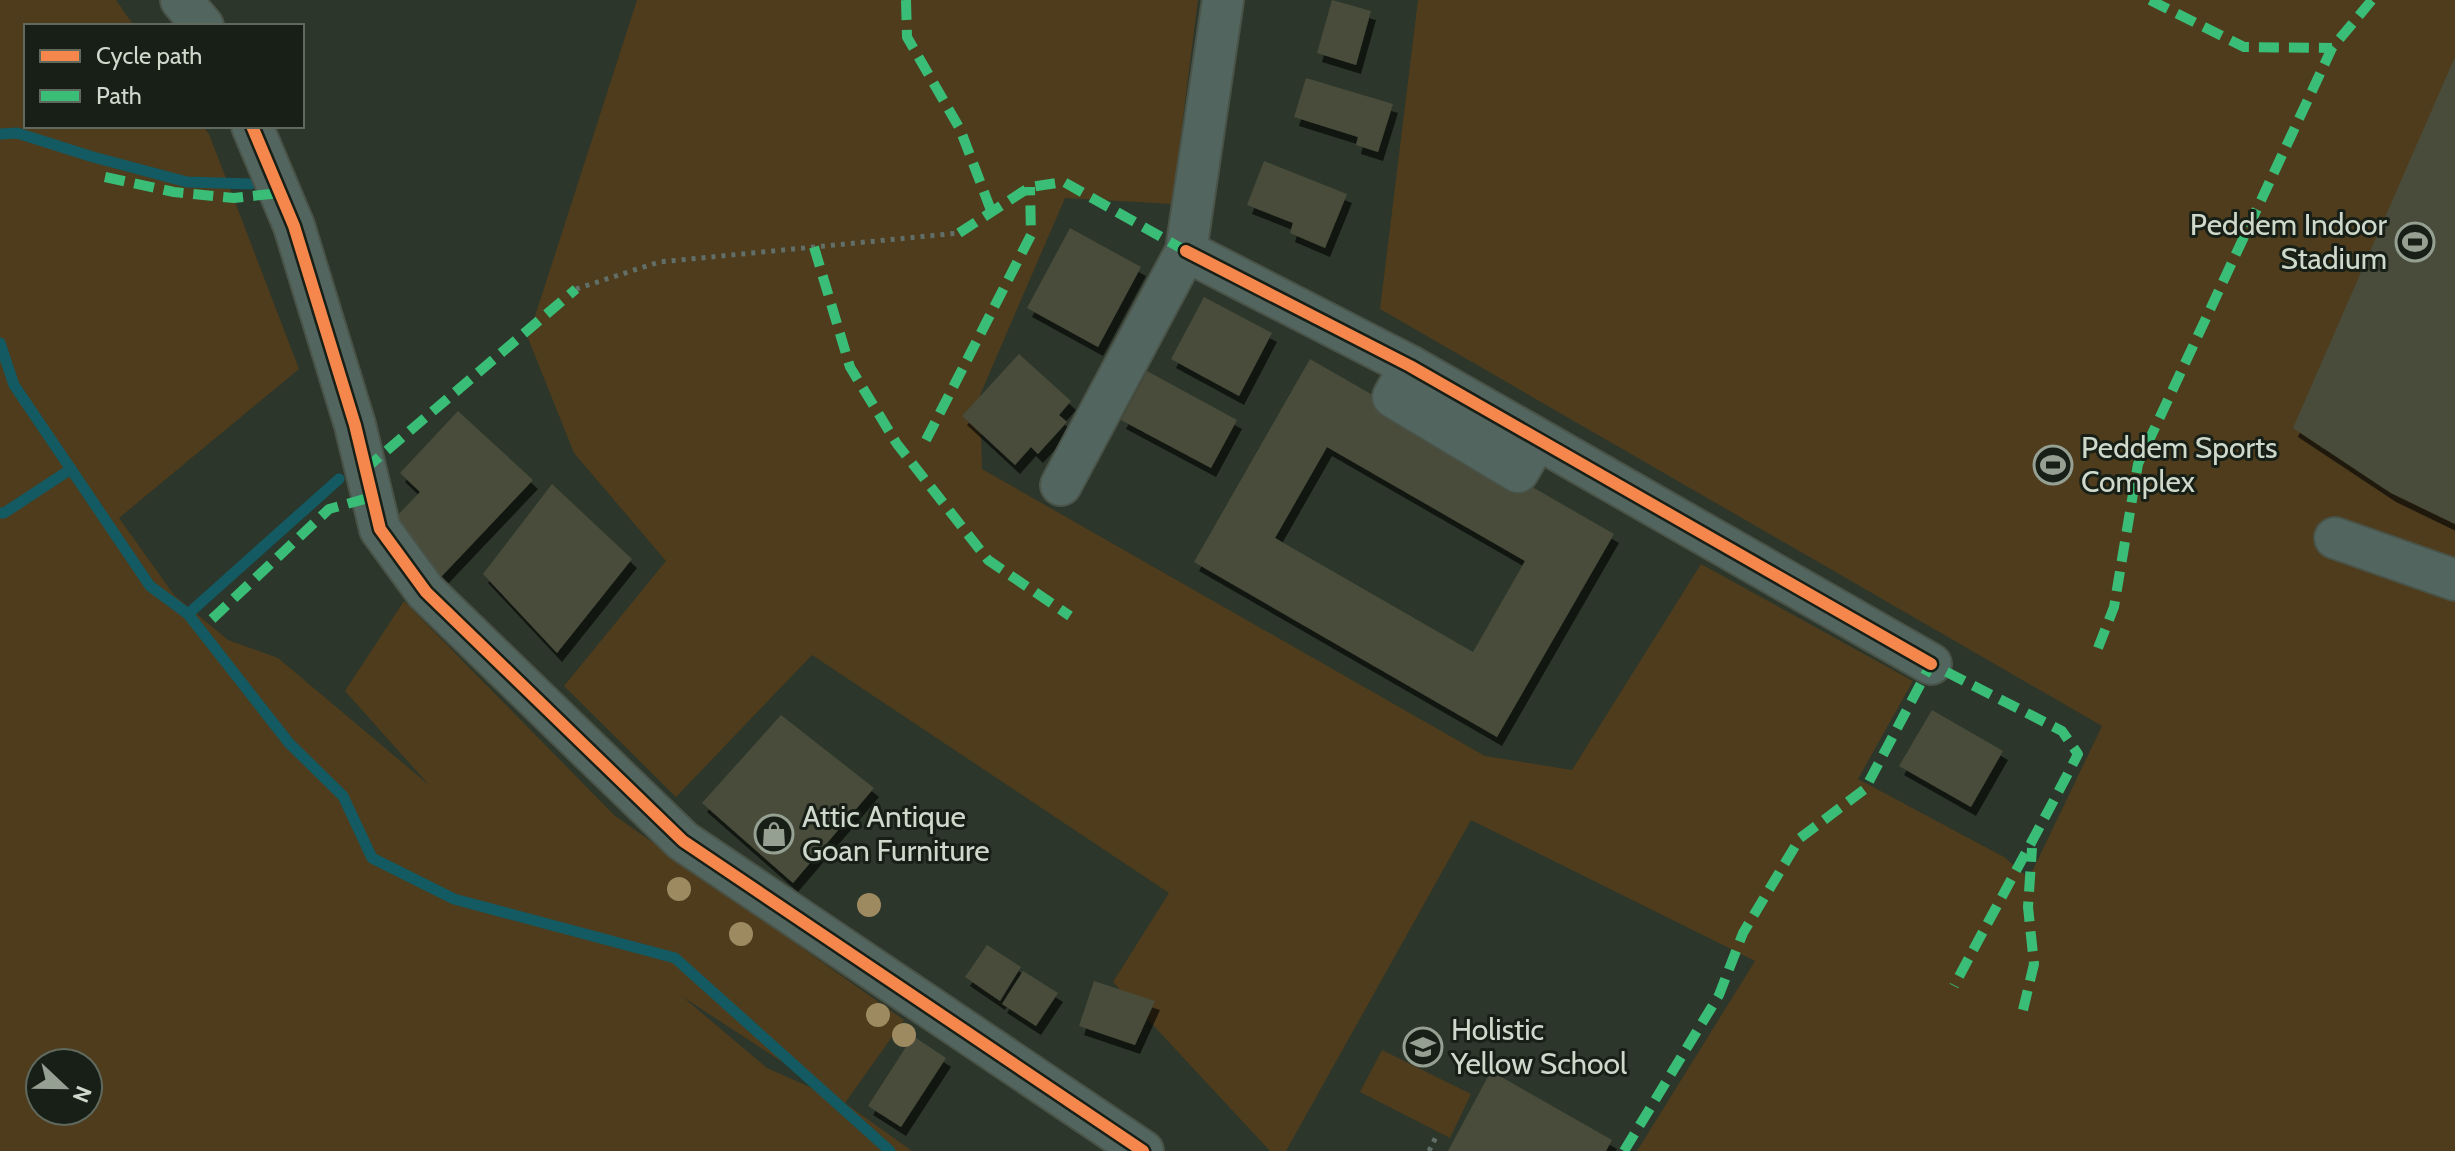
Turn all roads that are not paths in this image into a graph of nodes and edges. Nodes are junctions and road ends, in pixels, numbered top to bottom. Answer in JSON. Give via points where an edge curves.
{"nodes":[{"id":1,"x":181,"y":0,"type":"edge"},
{"id":2,"x":1223,"y":0,"type":"edge"},
{"id":3,"x":201,"y":24,"type":"edge"},
{"id":4,"x":253,"y":128,"type":"edge"},
{"id":5,"x":1186,"y":251,"type":"junction"},
{"id":6,"x":1061,"y":485,"type":"dead end"},
{"id":7,"x":2335,"y":538,"type":"dead end"},
{"id":8,"x":2455,"y":580,"type":"edge"},
{"id":9,"x":1931,"y":664,"type":"dead end"},
{"id":10,"x":1143,"y":1151,"type":"edge"}],
"edges":[{"from":1,"to":3,"type":"street"},
{"from":2,"to":5,"type":"street"},
{"from":4,"to":10,"type":"street","via":[[294,226],[355,425],[380,529],[426,592],[683,841]]},
{"from":5,"to":6,"type":"street"},
{"from":5,"to":9,"type":"street","via":[[1410,366]]},
{"from":7,"to":8,"type":"street"}]}
